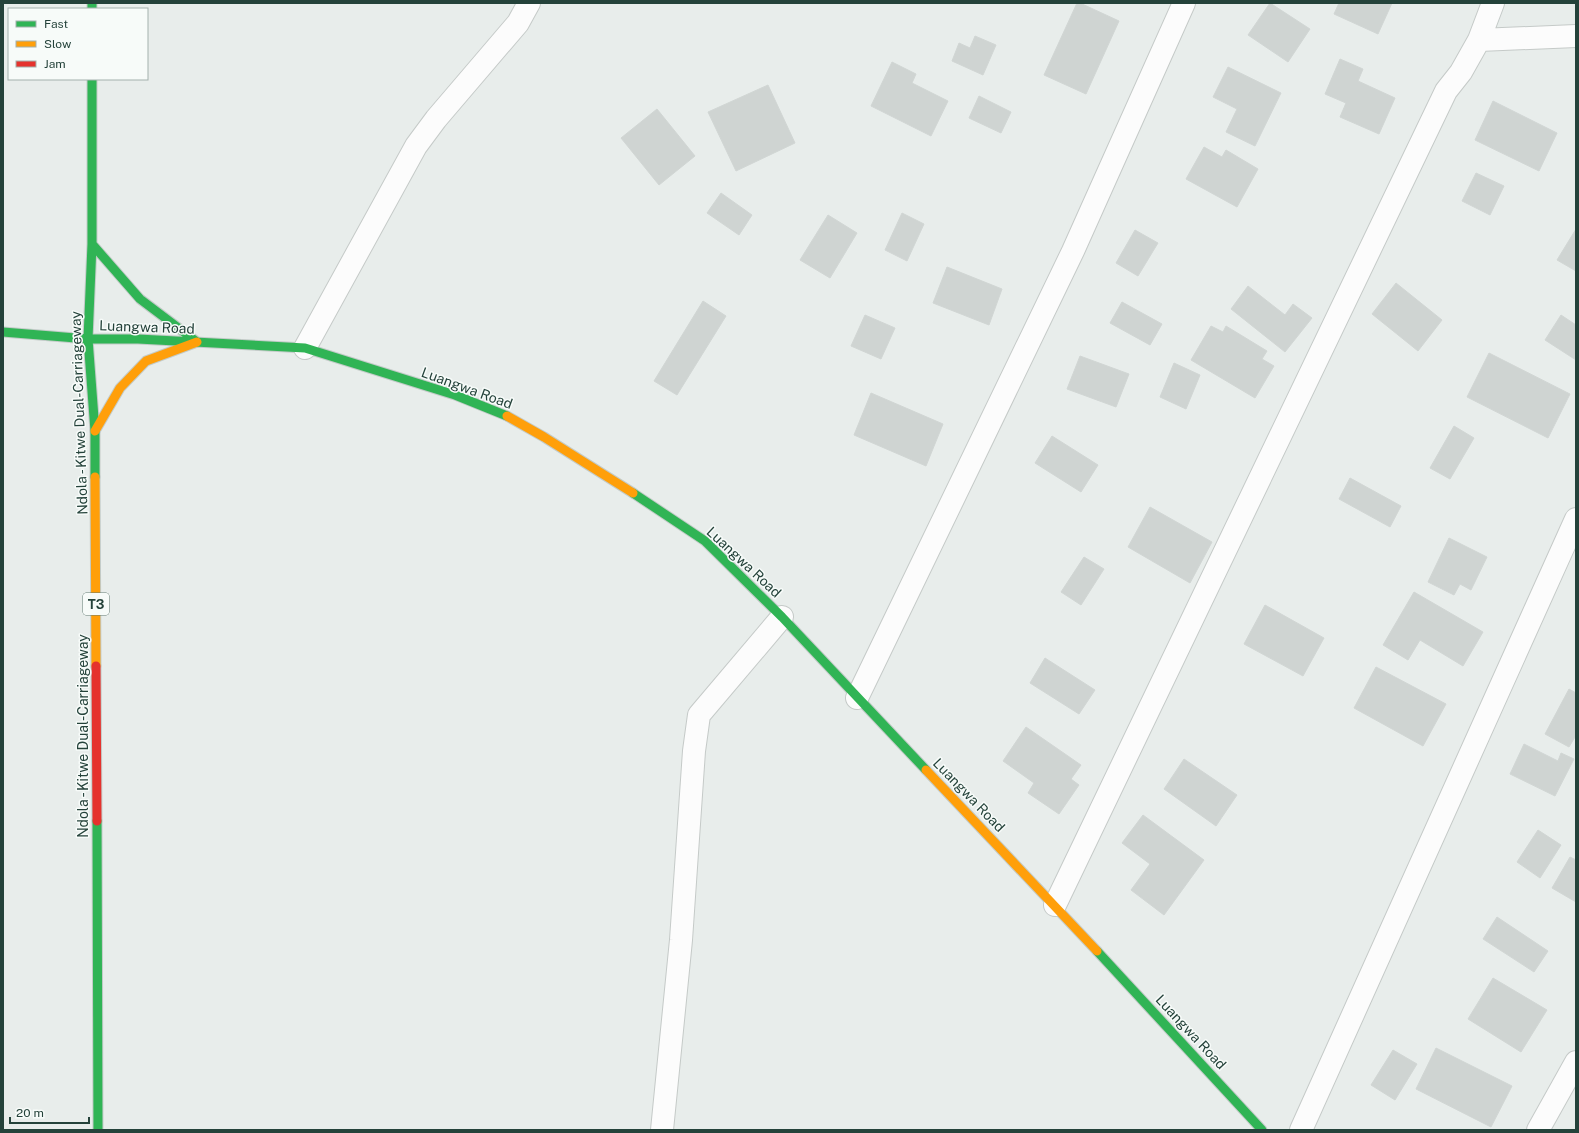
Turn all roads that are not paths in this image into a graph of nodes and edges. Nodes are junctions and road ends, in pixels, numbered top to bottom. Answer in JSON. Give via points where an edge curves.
{"nodes":[{"id":1,"x":529,"y":3,"type":"edge"},
{"id":2,"x":1184,"y":3,"type":"edge"},
{"id":3,"x":1492,"y":3,"type":"edge"},
{"id":4,"x":1576,"y":36,"type":"edge"},
{"id":5,"x":1479,"y":40,"type":"junction"},
{"id":6,"x":92,"y":80,"type":"edge"},
{"id":7,"x":92,"y":244,"type":"junction"},
{"id":8,"x":3,"y":332,"type":"edge"},
{"id":9,"x":88,"y":339,"type":"junction"},
{"id":10,"x":197,"y":342,"type":"junction"},
{"id":11,"x":305,"y":348,"type":"junction"},
{"id":12,"x":95,"y":431,"type":"junction"},
{"id":13,"x":1576,"y":519,"type":"edge"},
{"id":14,"x":782,"y":617,"type":"junction"},
{"id":15,"x":857,"y":698,"type":"junction"},
{"id":16,"x":1055,"y":905,"type":"junction"},
{"id":17,"x":1576,"y":1062,"type":"edge"},
{"id":18,"x":98,"y":1130,"type":"edge"},
{"id":19,"x":662,"y":1130,"type":"edge"},
{"id":20,"x":1262,"y":1130,"type":"edge"},
{"id":21,"x":1301,"y":1130,"type":"edge"},
{"id":22,"x":1538,"y":1130,"type":"edge"}],
"edges":[{"from":1,"to":11,"type":"street","via":[[518,23],[416,146]]},
{"from":2,"to":15,"type":"street","via":[[1073,251]]},
{"from":3,"to":5,"type":"street"},
{"from":4,"to":5,"type":"street"},
{"from":5,"to":16,"type":"street","via":[[1461,72],[1446,91]]},
{"from":6,"to":7,"type":"main road","name":"Ndola - Kitwe Dual-Carriageway","number":"T3"},
{"from":7,"to":9,"type":"main road","name":"Ndola - Kitwe Dual-Carriageway","number":"T3"},
{"from":7,"to":10,"type":"main road","via":[[140,299]]},
{"from":8,"to":9,"type":"main road","name":"Luangwa Road"},
{"from":9,"to":10,"type":"main road","name":"Luangwa Road"},
{"from":9,"to":12,"type":"main road","name":"Ndola - Kitwe Dual-Carriageway","number":"T3"},
{"from":10,"to":11,"type":"main road","name":"Luangwa Road"},
{"from":10,"to":12,"type":"main road","via":[[146,361],[120,388]]},
{"from":11,"to":14,"type":"main road","name":"Luangwa Road","via":[[455,395],[502,414],[537,433],[705,541]]},
{"from":12,"to":18,"type":"main road","name":"Ndola - Kitwe Dual-Carriageway","number":"T3"},
{"from":13,"to":21,"type":"street"},
{"from":14,"to":15,"type":"main road","name":"Luangwa Road"},
{"from":14,"to":19,"type":"street","via":[[699,715],[694,751],[681,940]]},
{"from":15,"to":16,"type":"main road","name":"Luangwa Road"},
{"from":16,"to":20,"type":"main road","name":"Luangwa Road"},
{"from":17,"to":22,"type":"street"}]}
